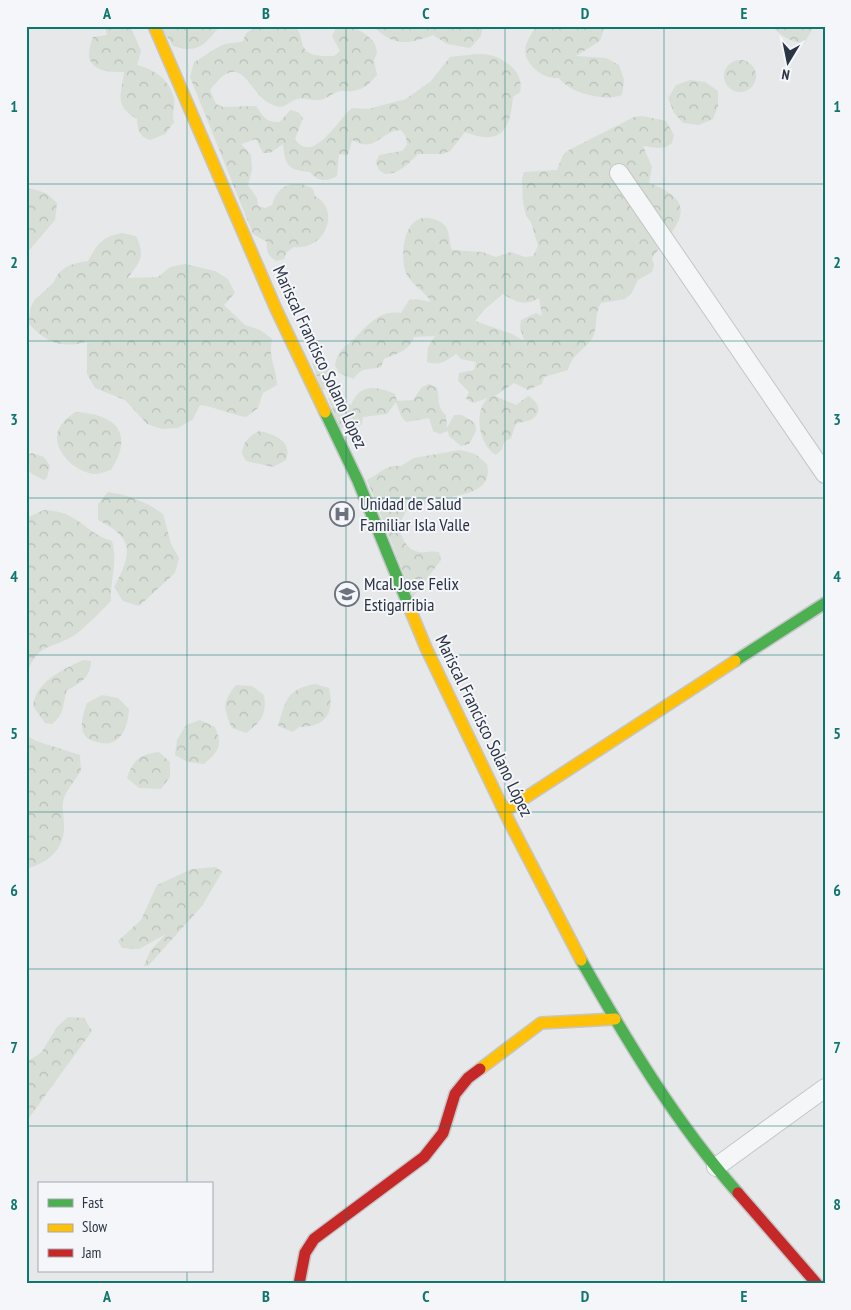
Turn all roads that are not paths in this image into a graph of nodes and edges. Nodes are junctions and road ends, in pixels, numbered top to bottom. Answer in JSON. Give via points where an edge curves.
{"nodes":[{"id":1,"x":154,"y":26,"type":"edge"},
{"id":2,"x":619,"y":173,"type":"dead end"},
{"id":3,"x":825,"y":474,"type":"edge"},
{"id":4,"x":825,"y":603,"type":"edge"},
{"id":5,"x":505,"y":811,"type":"junction"},
{"id":6,"x":615,"y":1019,"type":"junction"},
{"id":7,"x":825,"y":1088,"type":"edge"},
{"id":8,"x":716,"y":1168,"type":"junction"},
{"id":9,"x":299,"y":1284,"type":"edge"},
{"id":10,"x":817,"y":1284,"type":"edge"}],
"edges":[{"from":1,"to":5,"type":"street","name":"Mariscal Francisco Solano López","via":[[276,309],[358,481],[426,648]]},
{"from":2,"to":3,"type":"street"},
{"from":4,"to":5,"type":"street"},
{"from":5,"to":6,"type":"street","name":"Mariscal Francisco Solano López"},
{"from":6,"to":8,"type":"street","name":"Mariscal Francisco Solano López","via":[[658,1087]]},
{"from":6,"to":9,"type":"street","via":[[541,1023],[468,1078],[455,1094],[443,1133],[424,1157],[314,1239],[305,1253]]},
{"from":7,"to":8,"type":"street"},
{"from":8,"to":10,"type":"street","name":"Mariscal Francisco Solano López"}]}
